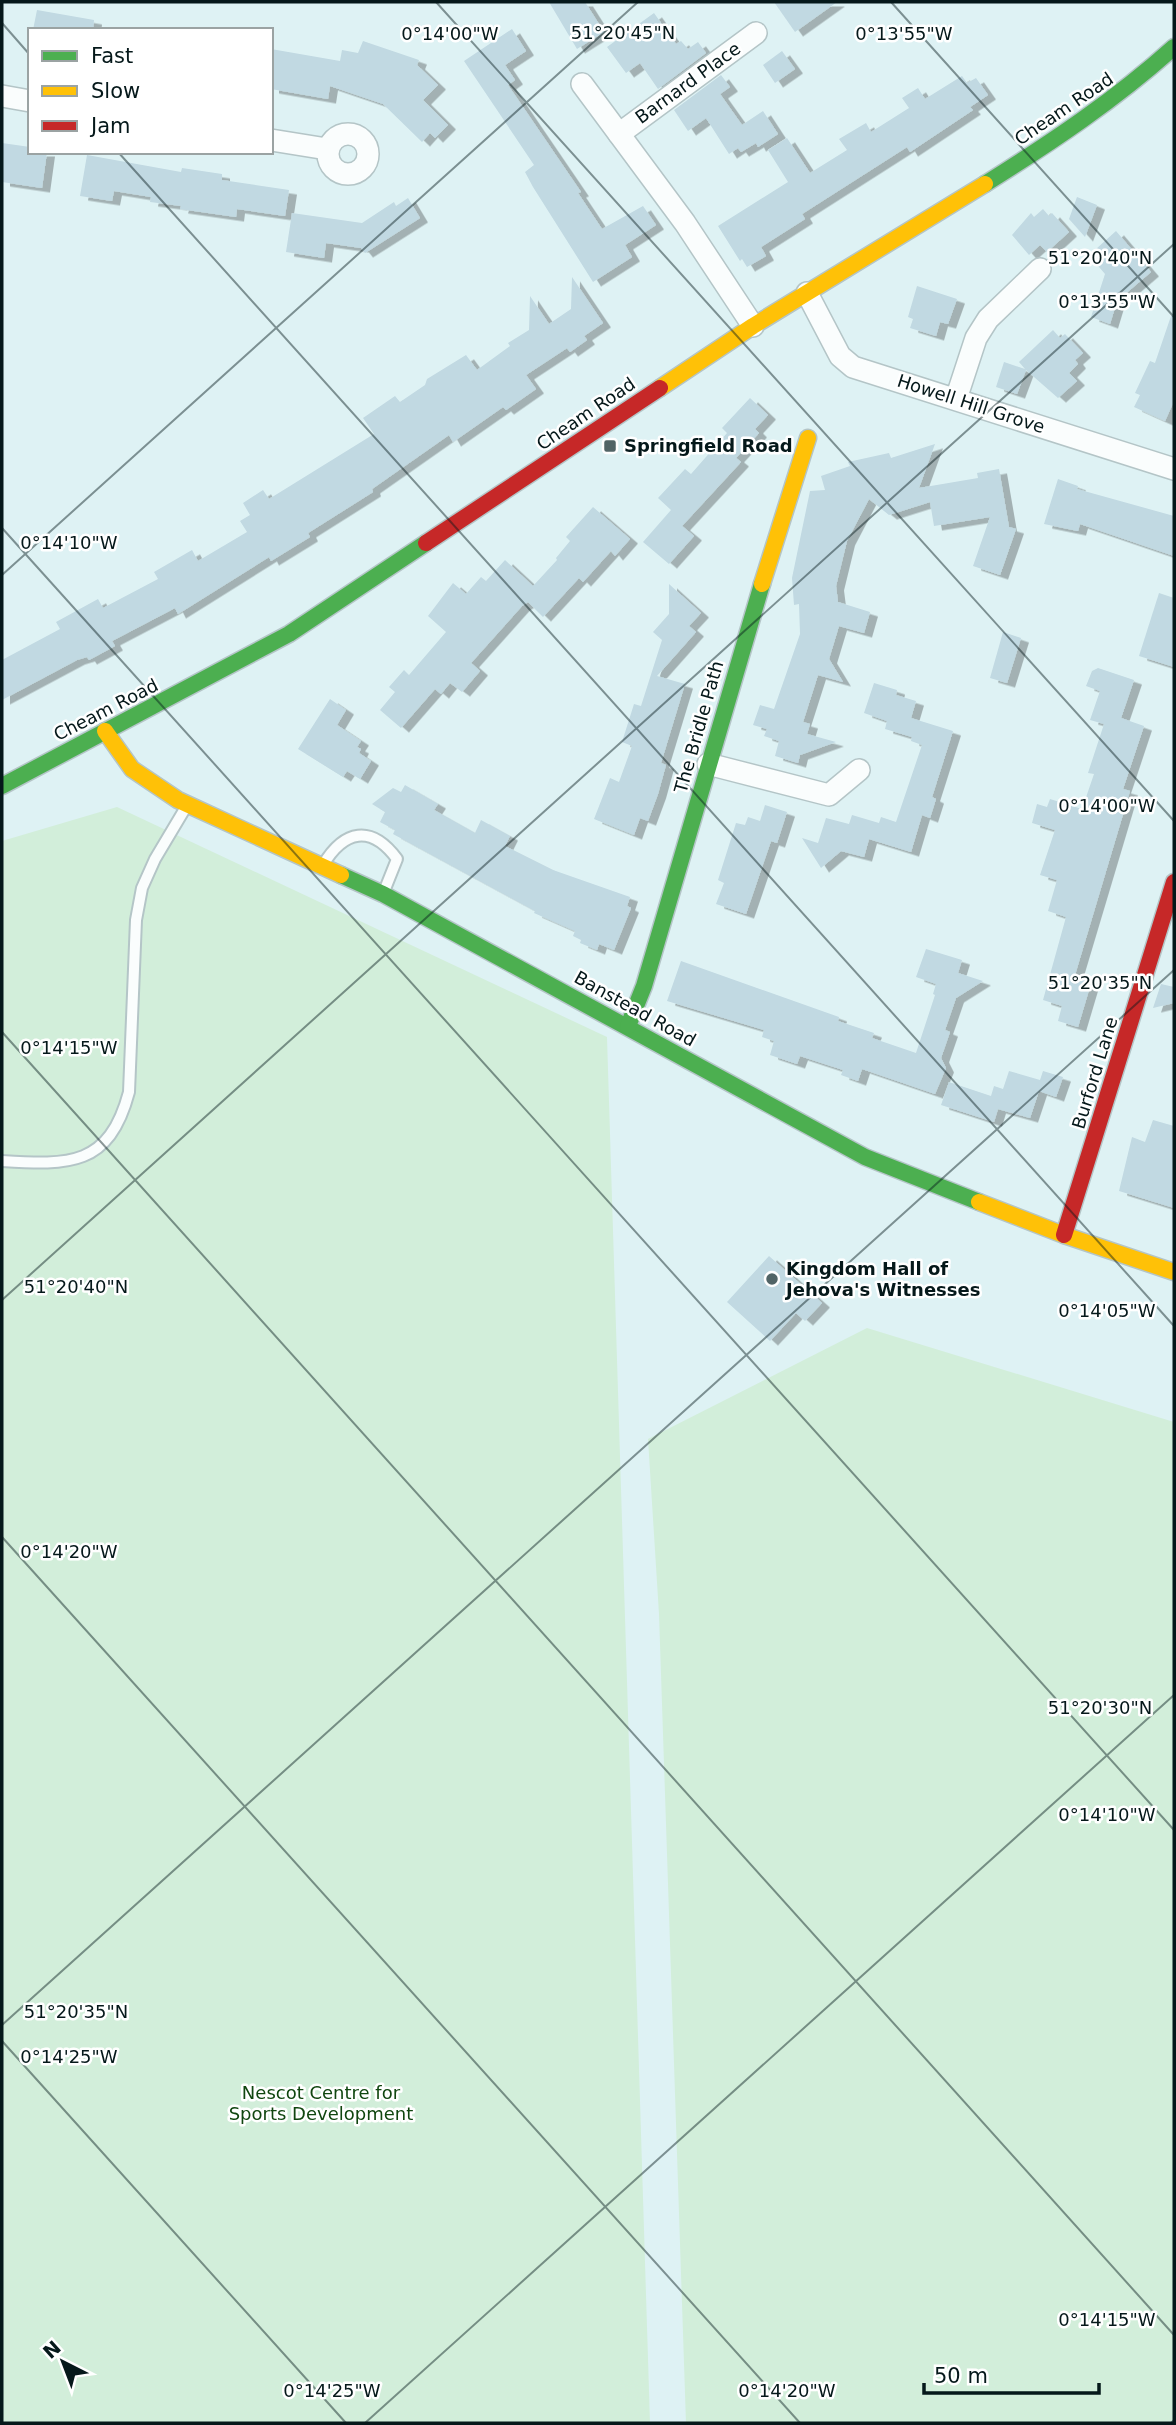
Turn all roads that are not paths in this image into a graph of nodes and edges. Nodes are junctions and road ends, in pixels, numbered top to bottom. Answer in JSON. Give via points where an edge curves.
{"nodes":[{"id":1,"x":756,"y":33,"type":"dead end"},
{"id":2,"x":1174,"y":47,"type":"edge"},
{"id":3,"x":582,"y":84,"type":"dead end"},
{"id":4,"x":2,"y":96,"type":"edge"},
{"id":5,"x":28,"y":101,"type":"edge"},
{"id":6,"x":619,"y":134,"type":"junction"},
{"id":7,"x":273,"y":140,"type":"edge"},
{"id":8,"x":327,"y":149,"type":"dead end"},
{"id":9,"x":1040,"y":269,"type":"dead end"},
{"id":10,"x":807,"y":293,"type":"junction"},
{"id":11,"x":753,"y":326,"type":"junction"},
{"id":12,"x":956,"y":399,"type":"junction"},
{"id":13,"x":808,"y":438,"type":"dead end"},
{"id":14,"x":1174,"y":469,"type":"edge"},
{"id":15,"x":105,"y":731,"type":"junction"},
{"id":16,"x":708,"y":764,"type":"junction"},
{"id":17,"x":859,"y":770,"type":"dead end"},
{"id":18,"x":2,"y":786,"type":"edge"},
{"id":19,"x":187,"y":804,"type":"junction"},
{"id":20,"x":323,"y":865,"type":"junction"},
{"id":21,"x":1174,"y":882,"type":"edge"},
{"id":22,"x":383,"y":894,"type":"junction"},
{"id":23,"x":628,"y":1026,"type":"junction"},
{"id":24,"x":2,"y":1161,"type":"edge"},
{"id":25,"x":1065,"y":1235,"type":"junction"},
{"id":26,"x":1174,"y":1272,"type":"edge"}],
"edges":[{"from":1,"to":6,"type":"street","name":"Barnard Place"},
{"from":2,"to":10,"type":"main road","name":"Cheam Road","via":[[1072,130]]},
{"from":3,"to":6,"type":"street"},
{"from":4,"to":5,"type":"street"},
{"from":6,"to":11,"type":"street"},
{"from":7,"to":8,"type":"street"},
{"from":9,"to":12,"type":"street","via":[[988,319],[976,338]]},
{"from":10,"to":11,"type":"main road","name":"Cheam Road"},
{"from":10,"to":12,"type":"street","name":"Howell Hill Grove","via":[[840,356],[853,367]]},
{"from":11,"to":15,"type":"main road","name":"Cheam Road","via":[[289,634]]},
{"from":12,"to":14,"type":"street","name":"Howell Hill Grove"},
{"from":13,"to":16,"type":"main road","name":"The Bridle Path"},
{"from":15,"to":18,"type":"main road","name":"Cheam Road"},
{"from":15,"to":19,"type":"main road","name":"Banstead Road","via":[[132,769]]},
{"from":16,"to":17,"type":"street","via":[[829,795]]},
{"from":16,"to":23,"type":"main road","name":"The Bridle Path","via":[[644,986]]},
{"from":19,"to":20,"type":"main road","name":"Banstead Road"},
{"from":19,"to":24,"type":"lane","via":[[142,888],[136,920],[130,1092],[123,1117],[109,1139],[75,1162]]},
{"from":20,"to":22,"type":"main road","name":"Banstead Road"},
{"from":20,"to":22,"type":"lane","via":[[333,848],[354,835],[370,836],[397,859]]},
{"from":21,"to":25,"type":"main road","name":"Burford Lane"},
{"from":22,"to":23,"type":"main road","name":"Banstead Road"},
{"from":23,"to":25,"type":"main road","name":"Banstead Road","via":[[865,1157]]},
{"from":25,"to":26,"type":"main road","name":"Banstead Road"}]}
